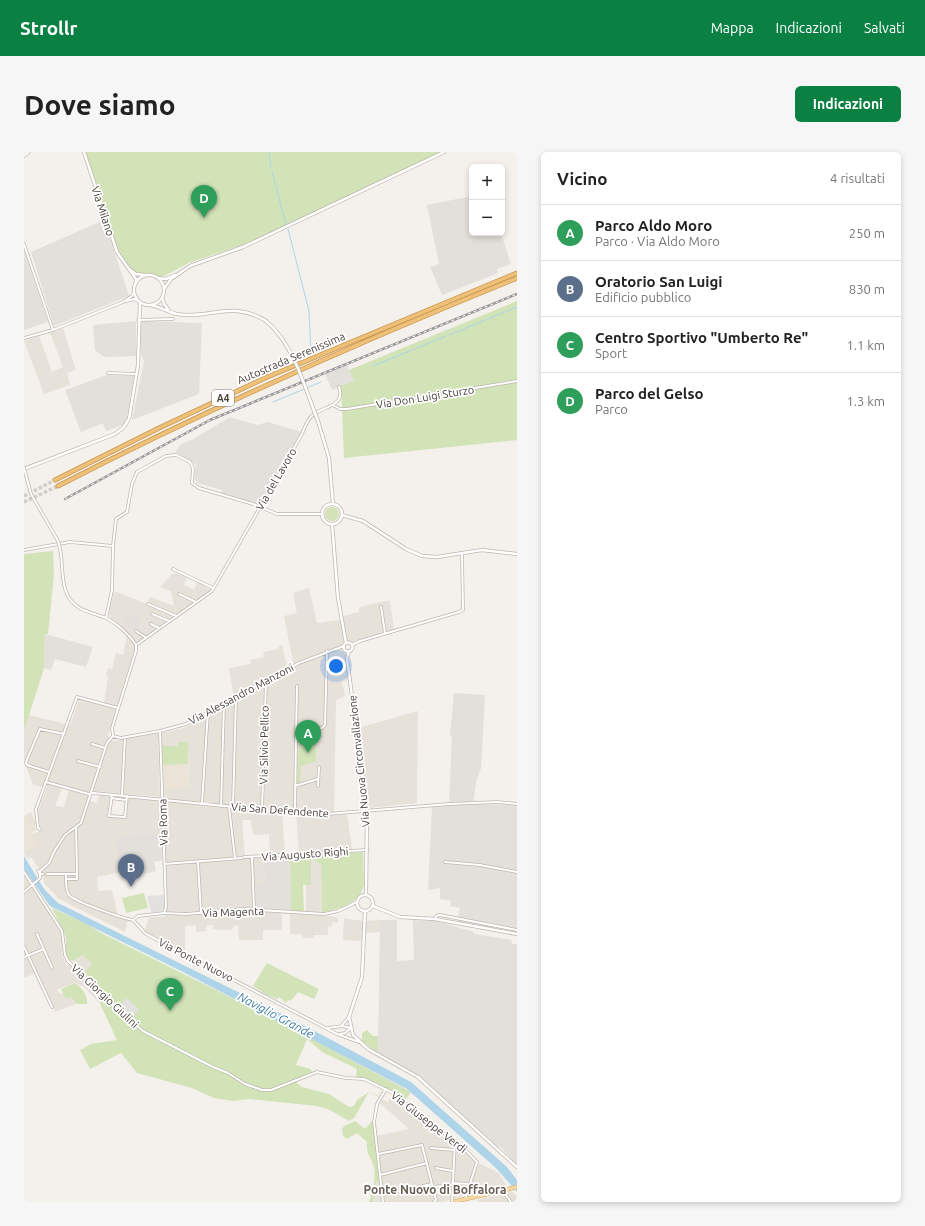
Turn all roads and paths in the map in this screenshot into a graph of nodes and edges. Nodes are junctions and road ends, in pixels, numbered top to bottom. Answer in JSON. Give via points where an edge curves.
{"nodes":[{"id":1,"x":30,"y":152,"type":"edge"},
{"id":2,"x":84,"y":152,"type":"edge"},
{"id":3,"x":444,"y":152,"type":"edge"},
{"id":4,"x":24,"y":156,"type":"edge"},
{"id":5,"x":24,"y":244,"type":"edge"},
{"id":6,"x":127,"y":268,"type":"junction"},
{"id":7,"x":517,"y":273,"type":"edge"},
{"id":8,"x":177,"y":274,"type":"junction"},
{"id":9,"x":148,"y":275,"type":"junction"},
{"id":10,"x":158,"y":278,"type":"junction"},
{"id":11,"x":517,"y":278,"type":"edge"},
{"id":12,"x":136,"y":283,"type":"junction"},
{"id":13,"x":164,"y":289,"type":"junction"},
{"id":14,"x":134,"y":292,"type":"junction"},
{"id":15,"x":162,"y":297,"type":"junction"},
{"id":16,"x":139,"y":301,"type":"junction"},
{"id":17,"x":123,"y":302,"type":"junction"},
{"id":18,"x":146,"y":305,"type":"junction"},
{"id":19,"x":151,"y":305,"type":"junction"},
{"id":20,"x":170,"y":311,"type":"junction"},
{"id":21,"x":139,"y":313,"type":"junction"},
{"id":22,"x":173,"y":319,"type":"dead end"},
{"id":23,"x":138,"y":320,"type":"junction"},
{"id":24,"x":53,"y":330,"type":"junction"},
{"id":25,"x":24,"y":338,"type":"edge"},
{"id":26,"x":108,"y":373,"type":"dead end"},
{"id":27,"x":136,"y":374,"type":"junction"},
{"id":28,"x":517,"y":381,"type":"edge"},
{"id":29,"x":339,"y":387,"type":"dead end"},
{"id":30,"x":333,"y":405,"type":"junction"},
{"id":31,"x":24,"y":468,"type":"edge"},
{"id":32,"x":55,"y":480,"type":"tunnel mouth"},
{"id":33,"x":58,"y":486,"type":"tunnel mouth"},
{"id":34,"x":333,"y":504,"type":"junction"},
{"id":35,"x":260,"y":508,"type":"junction"},
{"id":36,"x":322,"y":514,"type":"junction"},
{"id":37,"x":342,"y":515,"type":"junction"},
{"id":38,"x":332,"y":524,"type":"junction"},
{"id":39,"x":113,"y":546,"type":"junction"},
{"id":40,"x":24,"y":550,"type":"edge"},
{"id":41,"x":462,"y":553,"type":"junction"},
{"id":42,"x":517,"y":554,"type":"edge"},
{"id":43,"x":173,"y":569,"type":"dead end"},
{"id":44,"x":214,"y":588,"type":"junction"},
{"id":45,"x":179,"y":594,"type":"dead end"},
{"id":46,"x":196,"y":602,"type":"junction"},
{"id":47,"x":148,"y":604,"type":"dead end"},
{"id":48,"x":382,"y":607,"type":"dead end"},
{"id":49,"x":152,"y":614,"type":"dead end"},
{"id":50,"x":176,"y":616,"type":"junction"},
{"id":51,"x":106,"y":618,"type":"junction"},
{"id":52,"x":169,"y":621,"type":"junction"},
{"id":53,"x":151,"y":624,"type":"dead end"},
{"id":54,"x":159,"y":628,"type":"junction"},
{"id":55,"x":136,"y":631,"type":"dead end"},
{"id":56,"x":385,"y":633,"type":"junction"},
{"id":57,"x":145,"y":638,"type":"junction"},
{"id":58,"x":346,"y":643,"type":"junction"},
{"id":59,"x":136,"y":645,"type":"junction"},
{"id":60,"x":352,"y":645,"type":"junction"},
{"id":61,"x":344,"y":646,"type":"junction"},
{"id":62,"x":327,"y":651,"type":"junction"},
{"id":63,"x":349,"y":652,"type":"junction"},
{"id":64,"x":266,"y":681,"type":"junction"},
{"id":65,"x":297,"y":686,"type":"dead end"},
{"id":66,"x":236,"y":697,"type":"junction"},
{"id":67,"x":224,"y":703,"type":"junction"},
{"id":68,"x":118,"y":708,"type":"junction"},
{"id":69,"x":208,"y":712,"type":"junction"},
{"id":70,"x":160,"y":731,"type":"junction"},
{"id":71,"x":64,"y":734,"type":"junction"},
{"id":72,"x":113,"y":736,"type":"junction"},
{"id":73,"x":296,"y":736,"type":"junction"},
{"id":74,"x":126,"y":738,"type":"junction"},
{"id":75,"x":92,"y":744,"type":"dead end"},
{"id":76,"x":106,"y":748,"type":"junction"},
{"id":77,"x":78,"y":761,"type":"dead end"},
{"id":78,"x":100,"y":767,"type":"junction"},
{"id":79,"x":319,"y":768,"type":"dead end"},
{"id":80,"x":49,"y":772,"type":"junction"},
{"id":81,"x":318,"y":779,"type":"junction"},
{"id":82,"x":46,"y":782,"type":"junction"},
{"id":83,"x":295,"y":786,"type":"junction"},
{"id":84,"x":318,"y":786,"type":"dead end"},
{"id":85,"x":91,"y":794,"type":"junction"},
{"id":86,"x":112,"y":794,"type":"junction"},
{"id":87,"x":122,"y":795,"type":"junction"},
{"id":88,"x":127,"y":796,"type":"junction"},
{"id":89,"x":112,"y":798,"type":"junction"},
{"id":90,"x":162,"y":798,"type":"junction"},
{"id":91,"x":126,"y":800,"type":"junction"},
{"id":92,"x":202,"y":804,"type":"junction"},
{"id":93,"x":517,"y":804,"type":"edge"},
{"id":94,"x":221,"y":806,"type":"junction"},
{"id":95,"x":229,"y":806,"type":"junction"},
{"id":96,"x":233,"y":807,"type":"junction"},
{"id":97,"x":262,"y":810,"type":"junction"},
{"id":98,"x":367,"y":811,"type":"junction"},
{"id":99,"x":294,"y":814,"type":"junction"},
{"id":100,"x":76,"y":827,"type":"junction"},
{"id":101,"x":40,"y":829,"type":"dead end"},
{"id":102,"x":367,"y":850,"type":"junction"},
{"id":103,"x":252,"y":857,"type":"junction"},
{"id":104,"x":234,"y":858,"type":"junction"},
{"id":105,"x":445,"y":862,"type":"dead end"},
{"id":106,"x":198,"y":863,"type":"junction"},
{"id":107,"x":164,"y":864,"type":"junction"},
{"id":108,"x":24,"y":872,"type":"edge"},
{"id":109,"x":517,"y":872,"type":"edge"},
{"id":110,"x":47,"y":874,"type":"dead end"},
{"id":111,"x":66,"y":874,"type":"junction"},
{"id":112,"x":77,"y":874,"type":"junction"},
{"id":113,"x":66,"y":879,"type":"junction"},
{"id":114,"x":33,"y":884,"type":"junction"},
{"id":115,"x":24,"y":892,"type":"edge"},
{"id":116,"x":366,"y":894,"type":"junction"},
{"id":117,"x":357,"y":902,"type":"junction"},
{"id":118,"x":373,"y":906,"type":"junction"},
{"id":119,"x":254,"y":909,"type":"junction"},
{"id":120,"x":364,"y":911,"type":"junction"},
{"id":121,"x":164,"y":913,"type":"junction"},
{"id":122,"x":201,"y":913,"type":"junction"},
{"id":123,"x":435,"y":919,"type":"junction"},
{"id":124,"x":133,"y":920,"type":"junction"},
{"id":125,"x":517,"y":930,"type":"edge"},
{"id":126,"x":37,"y":934,"type":"dead end"},
{"id":127,"x":517,"y":934,"type":"edge"},
{"id":128,"x":24,"y":947,"type":"edge"},
{"id":129,"x":44,"y":949,"type":"junction"},
{"id":130,"x":28,"y":955,"type":"junction"},
{"id":131,"x":24,"y":956,"type":"edge"},
{"id":132,"x":52,"y":968,"type":"dead end"},
{"id":133,"x":52,"y":1007,"type":"dead end"},
{"id":134,"x":349,"y":1017,"type":"junction"},
{"id":135,"x":339,"y":1026,"type":"junction"},
{"id":136,"x":327,"y":1028,"type":"junction"},
{"id":137,"x":350,"y":1028,"type":"junction"},
{"id":138,"x":337,"y":1034,"type":"junction"},
{"id":139,"x":359,"y":1042,"type":"junction"},
{"id":140,"x":386,"y":1089,"type":"junction"},
{"id":141,"x":455,"y":1141,"type":"junction"},
{"id":142,"x":431,"y":1148,"type":"dead end"},
{"id":143,"x":454,"y":1150,"type":"junction"},
{"id":144,"x":378,"y":1155,"type":"junction"},
{"id":145,"x":427,"y":1163,"type":"junction"},
{"id":146,"x":517,"y":1167,"type":"edge"},
{"id":147,"x":436,"y":1168,"type":"dead end"},
{"id":148,"x":453,"y":1171,"type":"junction"},
{"id":149,"x":380,"y":1175,"type":"junction"},
{"id":150,"x":452,"y":1184,"type":"junction"},
{"id":151,"x":470,"y":1184,"type":"junction"},
{"id":152,"x":432,"y":1185,"type":"junction"},
{"id":153,"x":517,"y":1187,"type":"edge"},
{"id":154,"x":503,"y":1191,"type":"junction"},
{"id":155,"x":382,"y":1195,"type":"junction"},
{"id":156,"x":464,"y":1199,"type":"junction"},
{"id":157,"x":435,"y":1201,"type":"edge"},
{"id":158,"x":383,"y":1202,"type":"edge"},
{"id":159,"x":452,"y":1202,"type":"edge"},
{"id":160,"x":460,"y":1202,"type":"edge"},
{"id":161,"x":511,"y":1202,"type":"edge"}],
"edges":[{"from":1,"to":4,"type":"street"},
{"from":2,"to":6,"type":"street","name":"Via Milano","via":[[117,252]]},
{"from":3,"to":8,"type":"street","via":[[243,247],[190,266]]},
{"from":5,"to":24,"type":"street"},
{"from":6,"to":9,"type":"street","via":[[136,274]]},
{"from":6,"to":12,"type":"street","name":"Via Milano","via":[[136,279]]},
{"from":7,"to":32,"type":"highway","name":"Autostrada Serenissima","number":"A4","via":[[265,378]]},
{"from":8,"to":10,"type":"street"},
{"from":8,"to":13,"type":"street"},
{"from":9,"to":10,"type":"street"},
{"from":9,"to":12,"type":"street"},
{"from":10,"to":13,"type":"street"},
{"from":11,"to":33,"type":"highway","name":"Autostrada Serenissima","number":"A4","via":[[427,314],[268,384],[131,448]]},
{"from":12,"to":14,"type":"street"},
{"from":13,"to":15,"type":"street"},
{"from":14,"to":16,"type":"street"},
{"from":14,"to":17,"type":"street"},
{"from":15,"to":19,"type":"street"},
{"from":15,"to":20,"type":"street"},
{"from":16,"to":17,"type":"street","via":[[134,299]]},
{"from":16,"to":18,"type":"street"},
{"from":16,"to":21,"type":"street"},
{"from":17,"to":24,"type":"street"},
{"from":18,"to":19,"type":"street"},
{"from":18,"to":21,"type":"street"},
{"from":19,"to":20,"type":"street"},
{"from":20,"to":34,"type":"street","bridge":true,"via":[[190,314],[232,310],[252,314],[266,321],[278,332],[286,344],[318,421],[328,453]]},
{"from":21,"to":23,"type":"street"},
{"from":22,"to":23,"type":"street"},
{"from":23,"to":27,"type":"street"},
{"from":24,"to":25,"type":"street"},
{"from":26,"to":27,"type":"street"},
{"from":27,"to":31,"type":"street","via":[[129,419],[123,428],[115,434]]},
{"from":28,"to":30,"type":"street","name":"Via Don Luigi Sturzo","via":[[348,409],[340,409]]},
{"from":29,"to":30,"type":"street","via":[[340,396]]},
{"from":30,"to":35,"type":"street","name":"Via del Lavoro","via":[[311,416]]},
{"from":31,"to":51,"type":"street","bridge":true,"via":[[31,494],[58,541],[65,588],[71,600],[86,612]]},
{"from":34,"to":36,"type":"street","via":[[325,508]]},
{"from":34,"to":37,"type":"street","via":[[341,509]]},
{"from":35,"to":36,"type":"street","via":[[281,515]]},
{"from":35,"to":39,"type":"street","via":[[196,487],[192,483],[193,468],[190,462],[176,455],[169,455],[137,472],[132,484],[128,512],[116,519]]},
{"from":35,"to":44,"type":"street","name":"Via del Lavoro"},
{"from":36,"to":38,"type":"street","via":[[324,520]]},
{"from":37,"to":38,"type":"street","via":[[340,520]]},
{"from":37,"to":41,"type":"street","via":[[363,521],[419,555],[437,557]]},
{"from":38,"to":58,"type":"street","via":[[338,598]]},
{"from":39,"to":40,"type":"street","via":[[70,542]]},
{"from":39,"to":51,"type":"street","via":[[112,590]]},
{"from":41,"to":42,"type":"street","via":[[482,550]]},
{"from":41,"to":56,"type":"street","via":[[463,610]]},
{"from":43,"to":44,"type":"street"},
{"from":44,"to":46,"type":"street","name":"Via del Lavoro"},
{"from":45,"to":46,"type":"street"},
{"from":46,"to":50,"type":"street"},
{"from":47,"to":50,"type":"street"},
{"from":48,"to":56,"type":"street"},
{"from":49,"to":52,"type":"street"},
{"from":50,"to":52,"type":"street"},
{"from":51,"to":59,"type":"street"},
{"from":52,"to":54,"type":"street"},
{"from":53,"to":54,"type":"street"},
{"from":54,"to":57,"type":"street"},
{"from":55,"to":57,"type":"street"},
{"from":56,"to":60,"type":"street"},
{"from":57,"to":59,"type":"street"},
{"from":58,"to":60,"type":"street"},
{"from":58,"to":61,"type":"street"},
{"from":59,"to":68,"type":"street"},
{"from":60,"to":63,"type":"street"},
{"from":61,"to":62,"type":"street","name":"Via Alessandro Manzoni"},
{"from":61,"to":63,"type":"street"},
{"from":62,"to":64,"type":"street","name":"Via Alessandro Manzoni"},
{"from":62,"to":73,"type":"street","via":[[325,725]]},
{"from":63,"to":98,"type":"street","name":"Via Nuova Circonvallazione","via":[[347,658]]},
{"from":64,"to":66,"type":"street","name":"Via Alessandro Manzoni"},
{"from":64,"to":97,"type":"street","name":"Via Silvio Pellico"},
{"from":65,"to":73,"type":"street"},
{"from":66,"to":67,"type":"street","name":"Via Alessandro Manzoni"},
{"from":66,"to":96,"type":"street"},
{"from":67,"to":69,"type":"street","name":"Via Alessandro Manzoni"},
{"from":67,"to":94,"type":"street"},
{"from":68,"to":71,"type":"street","via":[[78,697]]},
{"from":68,"to":72,"type":"street","via":[[112,728]]},
{"from":69,"to":70,"type":"street","name":"Via Alessandro Manzoni","via":[[186,724]]},
{"from":69,"to":92,"type":"street"},
{"from":70,"to":74,"type":"street","name":"Via Alessandro Manzoni"},
{"from":70,"to":90,"type":"street","name":"Via Roma"},
{"from":71,"to":80,"type":"street"},
{"from":71,"to":80,"type":"street","via":[[40,729],[26,762]]},
{"from":72,"to":74,"type":"street","name":"Via Alessandro Manzoni"},
{"from":72,"to":76,"type":"street"},
{"from":73,"to":83,"type":"street"},
{"from":74,"to":87,"type":"street"},
{"from":75,"to":76,"type":"street"},
{"from":76,"to":78,"type":"street"},
{"from":77,"to":78,"type":"street"},
{"from":78,"to":85,"type":"street"},
{"from":79,"to":81,"type":"street"},
{"from":80,"to":82,"type":"street"},
{"from":81,"to":83,"type":"street"},
{"from":81,"to":84,"type":"street"},
{"from":82,"to":85,"type":"street","name":"Via San Defendente"},
{"from":82,"to":101,"type":"street","via":[[36,810]]},
{"from":83,"to":99,"type":"street"},
{"from":85,"to":86,"type":"street","name":"Via San Defendente"},
{"from":85,"to":100,"type":"street","via":[[81,823]]},
{"from":86,"to":87,"type":"street","name":"Via San Defendente"},
{"from":86,"to":89,"type":"street"},
{"from":87,"to":88,"type":"street","name":"Via San Defendente"},
{"from":88,"to":90,"type":"street","name":"Via San Defendente"},
{"from":88,"to":91,"type":"street"},
{"from":89,"to":91,"type":"street"},
{"from":89,"to":91,"type":"street","via":[[109,816],[125,817]]},
{"from":90,"to":92,"type":"street","name":"Via San Defendente"},
{"from":90,"to":107,"type":"street","name":"Via Roma"},
{"from":92,"to":94,"type":"street","name":"Via San Defendente"},
{"from":93,"to":98,"type":"street","name":"Via San Defendente","via":[[497,802]]},
{"from":94,"to":95,"type":"street","name":"Via San Defendente"},
{"from":95,"to":96,"type":"street","name":"Via San Defendente"},
{"from":95,"to":104,"type":"street"},
{"from":96,"to":97,"type":"street","name":"Via San Defendente"},
{"from":97,"to":99,"type":"street","name":"Via San Defendente"},
{"from":98,"to":99,"type":"street","name":"Via San Defendente","via":[[328,815]]},
{"from":98,"to":102,"type":"street","name":"Via Nuova Circonvallazione"},
{"from":100,"to":112,"type":"street"},
{"from":100,"to":114,"type":"street","via":[[65,834],[49,863],[39,871],[39,879]]},
{"from":102,"to":103,"type":"street","name":"Via Augusto Righi"},
{"from":102,"to":116,"type":"street","name":"Via Nuova Circonvallazione"},
{"from":103,"to":104,"type":"street","name":"Via Augusto Righi"},
{"from":103,"to":119,"type":"street"},
{"from":104,"to":106,"type":"street","name":"Via Augusto Righi","via":[[219,858]]},
{"from":105,"to":109,"type":"street"},
{"from":106,"to":107,"type":"street","name":"Via Augusto Righi"},
{"from":106,"to":122,"type":"street"},
{"from":107,"to":121,"type":"street","name":"Via Roma"},
{"from":108,"to":114,"type":"street","name":"Via Giorgio Giulini"},
{"from":110,"to":111,"type":"street"},
{"from":111,"to":112,"type":"street"},
{"from":111,"to":113,"type":"street"},
{"from":112,"to":113,"type":"street","via":[[77,880]]},
{"from":113,"to":124,"type":"street","via":[[67,891],[72,897],[87,905]]},
{"from":114,"to":115,"type":"street"},
{"from":114,"to":140,"type":"street","name":"Via Giorgio Giulini","via":[[62,931],[65,955],[71,964],[143,1031],[245,1084],[266,1090],[317,1072],[346,1078],[361,1078]]},
{"from":116,"to":117,"type":"street","via":[[361,895]]},
{"from":116,"to":118,"type":"street","via":[[373,898]]},
{"from":117,"to":119,"type":"street","name":"Via Magenta","via":[[324,914]]},
{"from":117,"to":120,"type":"street"},
{"from":118,"to":120,"type":"street","via":[[370,910]]},
{"from":118,"to":123,"type":"street","via":[[400,917]]},
{"from":119,"to":122,"type":"street","name":"Via Magenta"},
{"from":120,"to":134,"type":"street","via":[[362,977]]},
{"from":121,"to":122,"type":"street","name":"Via Magenta"},
{"from":121,"to":124,"type":"street","name":"Via Magenta","via":[[138,916]]},
{"from":123,"to":125,"type":"street","via":[[440,915]]},
{"from":123,"to":127,"type":"street"},
{"from":124,"to":136,"type":"street","name":"Via Ponte Nuovo","via":[[146,934]]},
{"from":126,"to":129,"type":"street"},
{"from":128,"to":130,"type":"street"},
{"from":129,"to":130,"type":"street"},
{"from":129,"to":132,"type":"street"},
{"from":130,"to":131,"type":"street"},
{"from":130,"to":133,"type":"street"},
{"from":134,"to":135,"type":"street"},
{"from":134,"to":137,"type":"street","name":"Via Ponte Nuovo"},
{"from":135,"to":136,"type":"street"},
{"from":135,"to":137,"type":"street"},
{"from":136,"to":138,"type":"street","name":"Via Ponte Nuovo"},
{"from":137,"to":138,"type":"street","via":[[345,1034]]},
{"from":137,"to":139,"type":"street","name":"Via Ponte Nuovo"},
{"from":138,"to":139,"type":"street","name":"Via Ponte Nuovo"},
{"from":139,"to":146,"type":"street","name":"Via Ponte Nuovo","via":[[418,1076]]},
{"from":140,"to":141,"type":"street","name":"Via Giuseppe Verdi"},
{"from":140,"to":144,"type":"street","via":[[375,1111]]},
{"from":141,"to":143,"type":"street"},
{"from":141,"to":151,"type":"street","name":"Via Giuseppe Verdi","via":[[477,1162]]},
{"from":142,"to":143,"type":"street"},
{"from":143,"to":148,"type":"street"},
{"from":144,"to":145,"type":"street","via":[[422,1145]]},
{"from":144,"to":149,"type":"street"},
{"from":145,"to":149,"type":"street"},
{"from":145,"to":152,"type":"street"},
{"from":147,"to":148,"type":"street"},
{"from":148,"to":150,"type":"street"},
{"from":149,"to":155,"type":"street"},
{"from":150,"to":151,"type":"street"},
{"from":150,"to":152,"type":"street"},
{"from":150,"to":159,"type":"street"},
{"from":151,"to":156,"type":"street","name":"Via Giuseppe Verdi"},
{"from":152,"to":155,"type":"street"},
{"from":152,"to":157,"type":"street"},
{"from":153,"to":154,"type":"main road"},
{"from":154,"to":156,"type":"main road"},
{"from":154,"to":161,"type":"street"},
{"from":155,"to":158,"type":"street"},
{"from":156,"to":159,"type":"main road"},
{"from":156,"to":160,"type":"street"}]}
